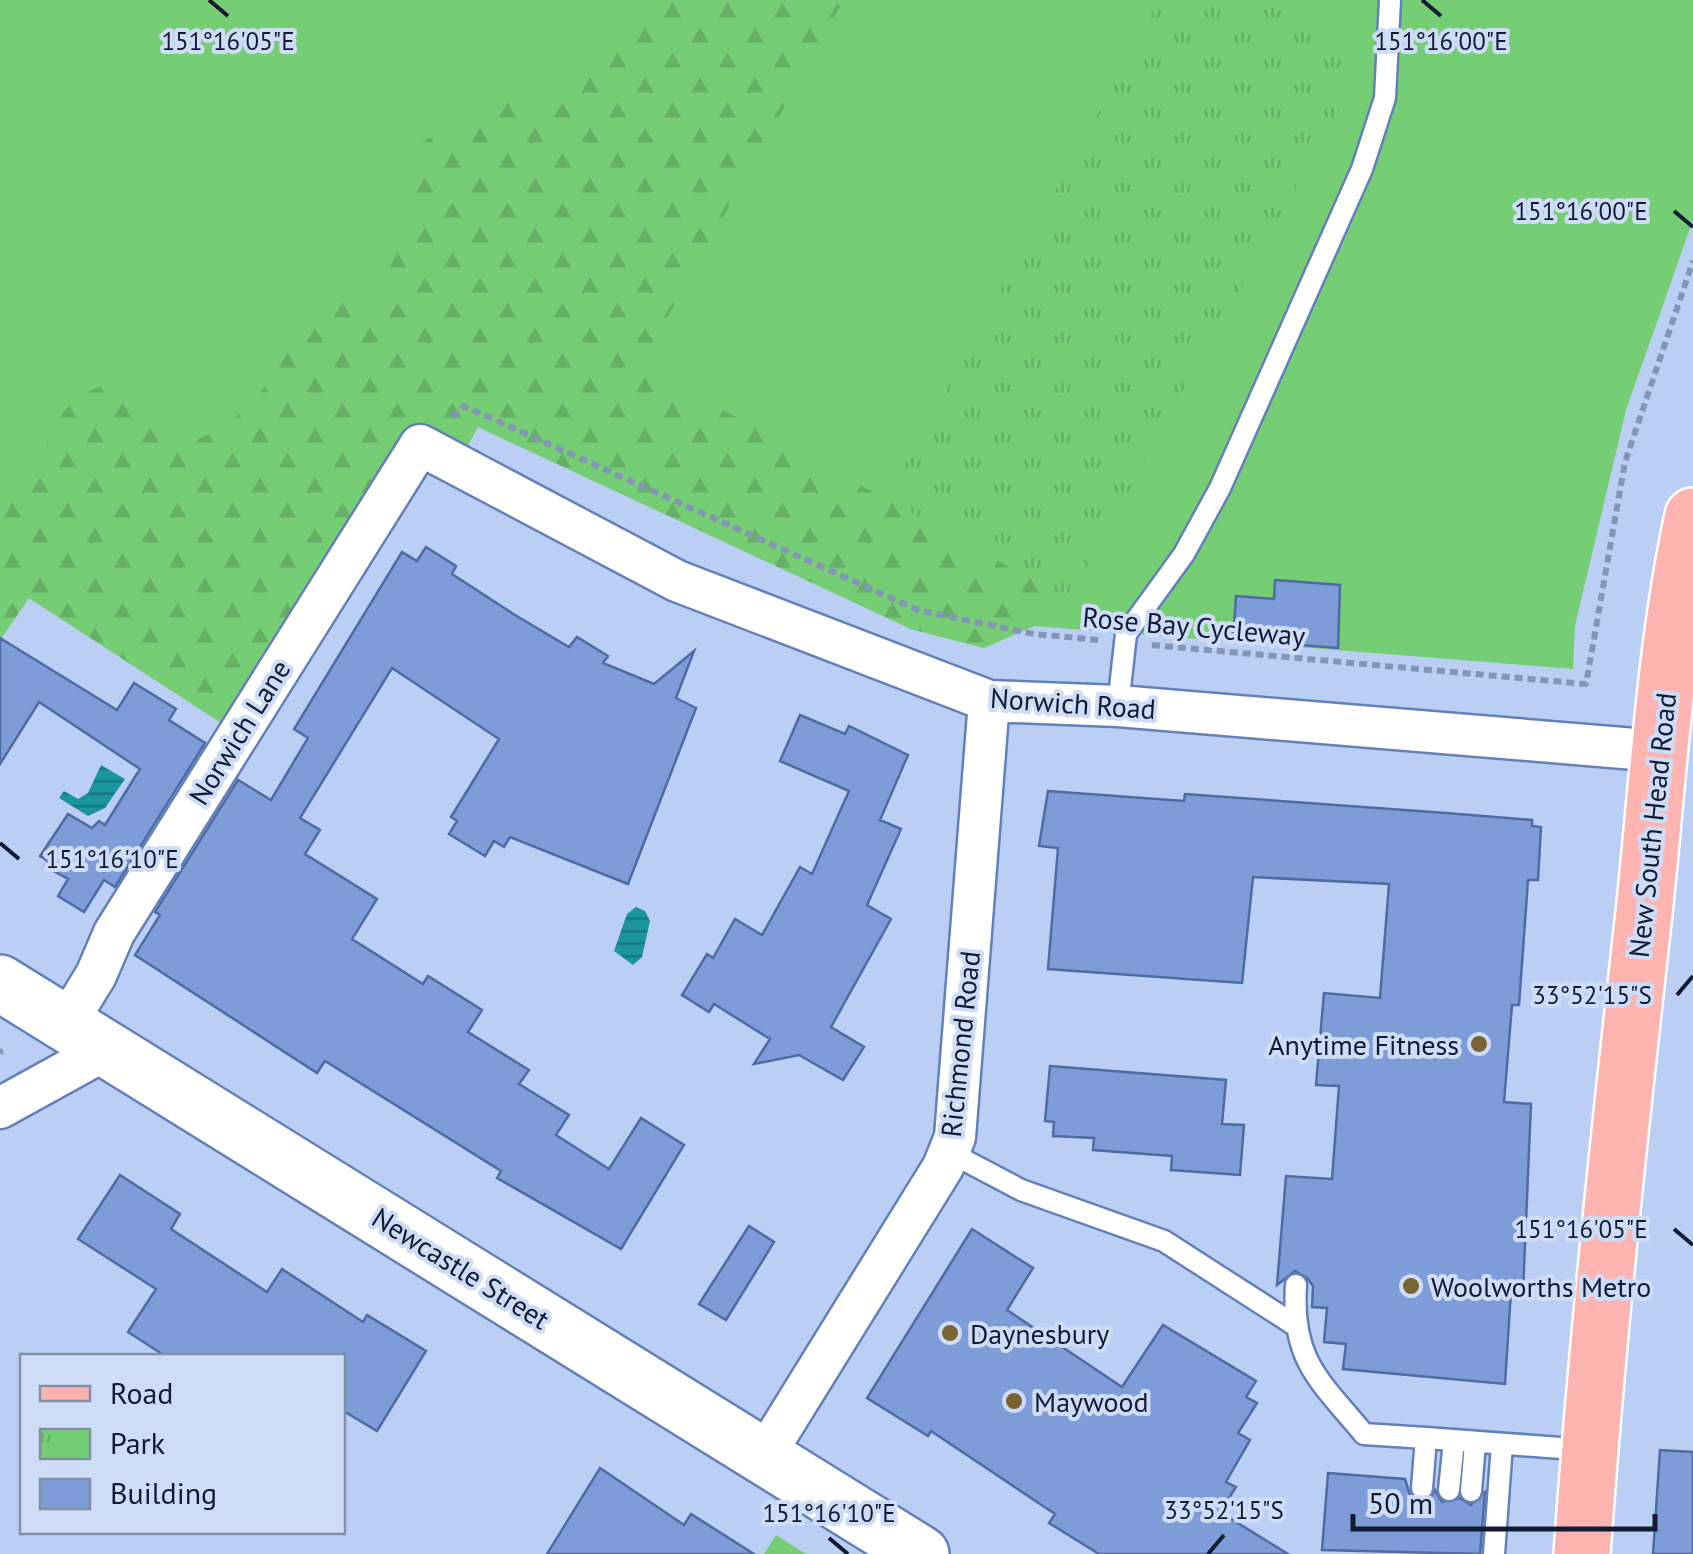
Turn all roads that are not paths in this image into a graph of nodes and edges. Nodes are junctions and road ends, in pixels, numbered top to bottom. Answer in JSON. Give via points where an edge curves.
{"nodes":[{"id":1,"x":1390,"y":0,"type":"edge"},
{"id":2,"x":420,"y":445,"type":"joint"},
{"id":3,"x":1693,"y":516,"type":"edge"},
{"id":4,"x":989,"y":701,"type":"junction"},
{"id":5,"x":1118,"y":706,"type":"junction"},
{"id":6,"x":1659,"y":751,"type":"junction"},
{"id":7,"x":0,"y":983,"type":"edge"},
{"id":8,"x":87,"y":1036,"type":"junction"},
{"id":9,"x":0,"y":1108,"type":"edge"},
{"id":10,"x":950,"y":1152,"type":"junction"},
{"id":11,"x":1296,"y":1286,"type":"dead end"},
{"id":12,"x":1293,"y":1324,"type":"junction"},
{"id":13,"x":1426,"y":1438,"type":"junction"},
{"id":14,"x":1464,"y":1442,"type":"junction"},
{"id":15,"x":1502,"y":1444,"type":"junction"},
{"id":16,"x":1590,"y":1450,"type":"junction"},
{"id":17,"x":764,"y":1456,"type":"junction"},
{"id":18,"x":1422,"y":1488,"type":"dead end"},
{"id":19,"x":1450,"y":1490,"type":"dead end"},
{"id":20,"x":1471,"y":1491,"type":"dead end"},
{"id":21,"x":921,"y":1554,"type":"edge"},
{"id":22,"x":1494,"y":1554,"type":"edge"},
{"id":23,"x":1582,"y":1554,"type":"edge"}],
"edges":[{"from":1,"to":5,"type":"lane","via":[[1385,98],[1362,169],[1220,488],[1184,554],[1126,634]]},
{"from":2,"to":4,"type":"street","name":"Norwich Road","via":[[677,581]]},
{"from":2,"to":8,"type":"street","name":"Norwich Lane","via":[[124,916],[96,975]]},
{"from":3,"to":6,"type":"main road","name":"New South Head Road"},
{"from":4,"to":5,"type":"street","name":"Norwich Road"},
{"from":4,"to":10,"type":"street","name":"Richmond Road"},
{"from":5,"to":6,"type":"street","name":"Norwich Road"},
{"from":6,"to":16,"type":"main road","name":"New South Head Road"},
{"from":7,"to":8,"type":"street","name":"Newcastle Street"},
{"from":8,"to":9,"type":"street"},
{"from":8,"to":17,"type":"street","name":"Newcastle Street"},
{"from":10,"to":12,"type":"lane","via":[[1021,1190],[1164,1241]]},
{"from":10,"to":17,"type":"street","name":"Richmond Road"},
{"from":11,"to":12,"type":"lane"},
{"from":12,"to":13,"type":"lane","via":[[1306,1363],[1364,1434]]},
{"from":13,"to":14,"type":"lane"},
{"from":13,"to":18,"type":"lane"},
{"from":14,"to":15,"type":"lane"},
{"from":14,"to":19,"type":"lane"},
{"from":14,"to":20,"type":"lane"},
{"from":15,"to":16,"type":"lane"},
{"from":15,"to":22,"type":"lane"},
{"from":16,"to":23,"type":"main road","name":"New South Head Road"},
{"from":17,"to":21,"type":"street","name":"Newcastle Street"}]}
